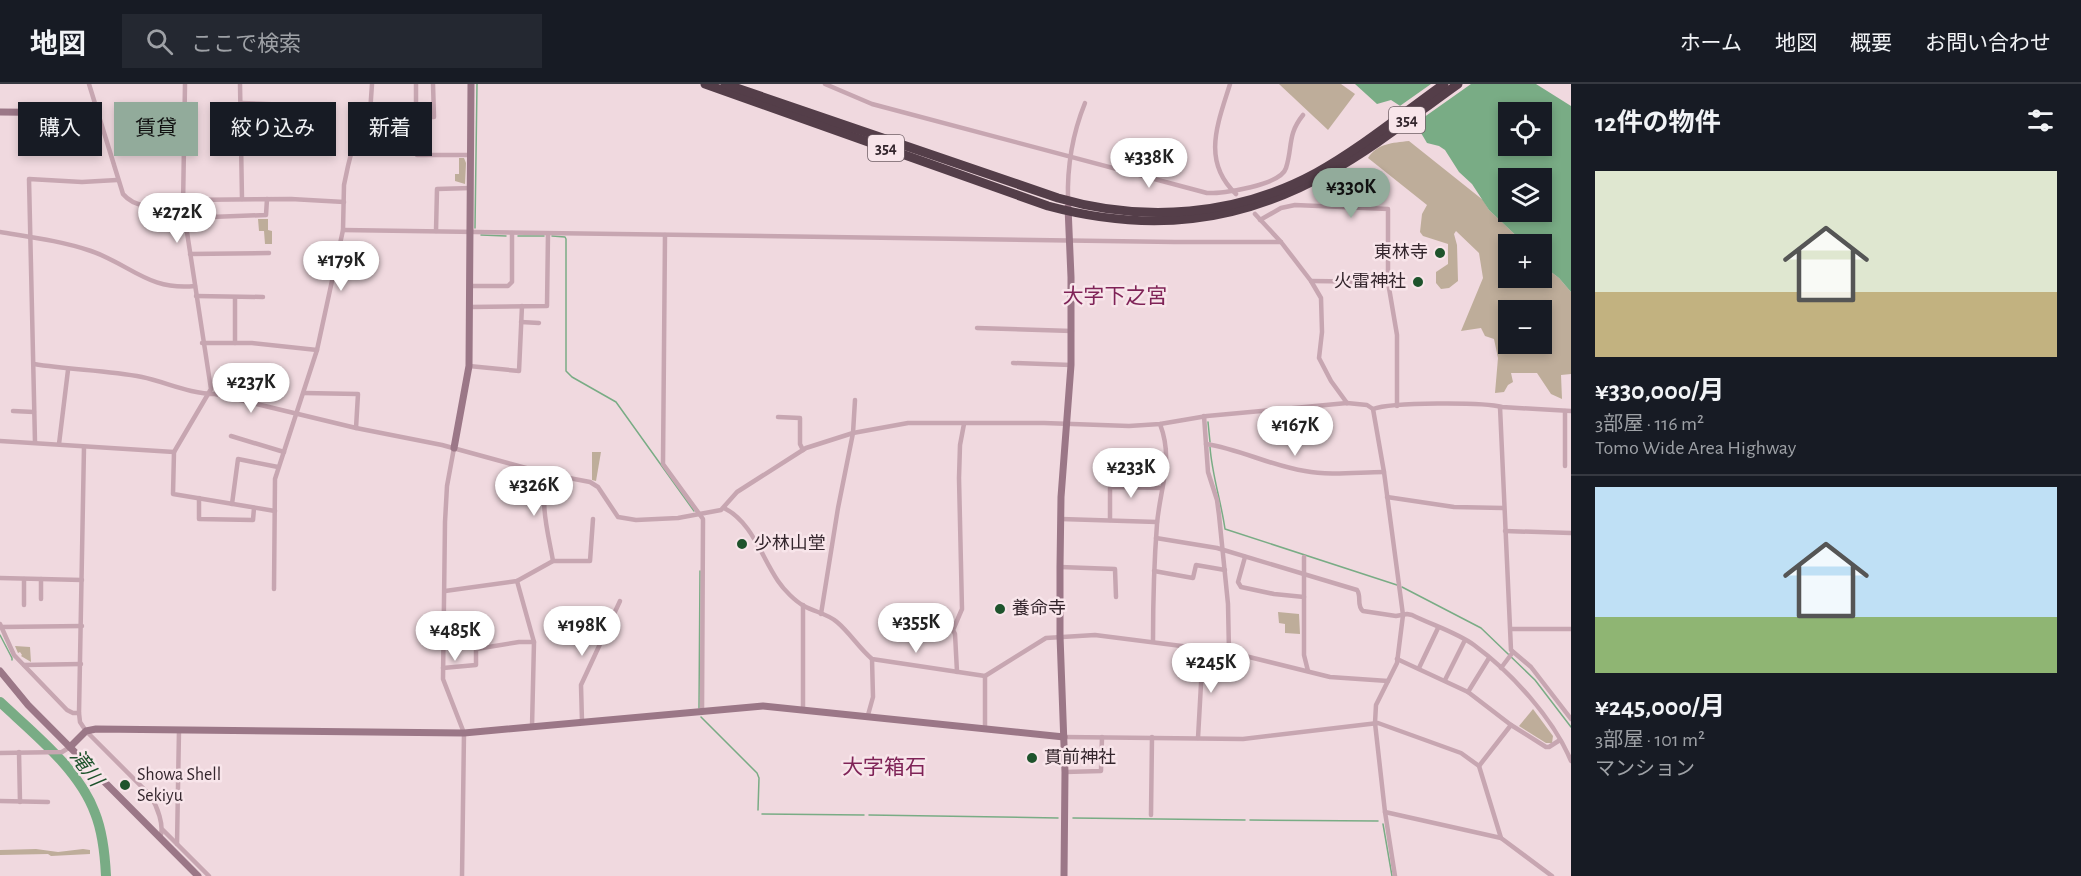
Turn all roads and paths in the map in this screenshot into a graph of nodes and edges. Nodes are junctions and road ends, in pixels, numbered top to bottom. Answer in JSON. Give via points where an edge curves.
{"nodes":[{"id":1,"x":89,"y":84,"type":"edge"},
{"id":2,"x":185,"y":84,"type":"edge"},
{"id":3,"x":240,"y":84,"type":"edge"},
{"id":4,"x":372,"y":84,"type":"edge"},
{"id":5,"x":416,"y":84,"type":"edge"},
{"id":6,"x":433,"y":84,"type":"edge"},
{"id":7,"x":471,"y":84,"type":"edge"},
{"id":8,"x":705,"y":84,"type":"edge"},
{"id":9,"x":725,"y":84,"type":"edge"},
{"id":10,"x":825,"y":84,"type":"edge"},
{"id":11,"x":1230,"y":84,"type":"edge"},
{"id":12,"x":1444,"y":84,"type":"edge"},
{"id":13,"x":1458,"y":84,"type":"edge"},
{"id":14,"x":95,"y":102,"type":"edge"},
{"id":15,"x":241,"y":102,"type":"edge"},
{"id":16,"x":1085,"y":103,"type":"dead end"},
{"id":17,"x":0,"y":112,"type":"edge"},
{"id":18,"x":18,"y":112,"type":"edge"},
{"id":19,"x":1303,"y":115,"type":"dead end"},
{"id":20,"x":102,"y":127,"type":"edge"},
{"id":21,"x":1354,"y":153,"type":"junction"},
{"id":22,"x":432,"y":155,"type":"edge"},
{"id":23,"x":471,"y":155,"type":"junction"},
{"id":24,"x":242,"y":156,"type":"edge"},
{"id":25,"x":1069,"y":156,"type":"junction"},
{"id":26,"x":117,"y":180,"type":"junction"},
{"id":27,"x":471,"y":188,"type":"junction"},
{"id":28,"x":1234,"y":192,"type":"junction"},
{"id":29,"x":242,"y":199,"type":"junction"},
{"id":30,"x":267,"y":199,"type":"junction"},
{"id":31,"x":1068,"y":201,"type":"junction"},
{"id":32,"x":344,"y":202,"type":"junction"},
{"id":33,"x":183,"y":203,"type":"junction"},
{"id":34,"x":1068,"y":212,"type":"junction"},
{"id":35,"x":1255,"y":214,"type":"dead end"},
{"id":36,"x":185,"y":218,"type":"junction"},
{"id":37,"x":1260,"y":220,"type":"junction"},
{"id":38,"x":343,"y":230,"type":"junction"},
{"id":39,"x":436,"y":231,"type":"junction"},
{"id":40,"x":0,"y":232,"type":"edge"},
{"id":41,"x":471,"y":232,"type":"junction"},
{"id":42,"x":512,"y":233,"type":"junction"},
{"id":43,"x":548,"y":234,"type":"junction"},
{"id":44,"x":665,"y":235,"type":"junction"},
{"id":45,"x":30,"y":238,"type":"junction"},
{"id":46,"x":1069,"y":240,"type":"junction"},
{"id":47,"x":1281,"y":242,"type":"junction"},
{"id":48,"x":269,"y":253,"type":"dead end"},
{"id":49,"x":190,"y":254,"type":"junction"},
{"id":50,"x":1311,"y":281,"type":"junction"},
{"id":51,"x":1388,"y":282,"type":"junction"},
{"id":52,"x":195,"y":286,"type":"junction"},
{"id":53,"x":470,"y":286,"type":"junction"},
{"id":54,"x":196,"y":296,"type":"junction"},
{"id":55,"x":263,"y":297,"type":"dead end"},
{"id":56,"x":235,"y":298,"type":"junction"},
{"id":57,"x":522,"y":306,"type":"junction"},
{"id":58,"x":470,"y":307,"type":"junction"},
{"id":59,"x":521,"y":322,"type":"junction"},
{"id":60,"x":539,"y":323,"type":"dead end"},
{"id":61,"x":977,"y":328,"type":"dead end"},
{"id":62,"x":1072,"y":331,"type":"junction"},
{"id":63,"x":202,"y":343,"type":"junction"},
{"id":64,"x":235,"y":343,"type":"junction"},
{"id":65,"x":317,"y":350,"type":"junction"},
{"id":66,"x":1013,"y":363,"type":"dead end"},
{"id":67,"x":34,"y":364,"type":"junction"},
{"id":68,"x":1071,"y":365,"type":"junction"},
{"id":69,"x":469,"y":366,"type":"junction"},
{"id":70,"x":68,"y":370,"type":"junction"},
{"id":71,"x":304,"y":393,"type":"junction"},
{"id":72,"x":208,"y":394,"type":"junction"},
{"id":73,"x":855,"y":400,"type":"dead end"},
{"id":74,"x":1347,"y":403,"type":"junction"},
{"id":75,"x":1396,"y":406,"type":"junction"},
{"id":76,"x":1500,"y":407,"type":"junction"},
{"id":77,"x":1373,"y":409,"type":"junction"},
{"id":78,"x":13,"y":411,"type":"dead end"},
{"id":79,"x":1564,"y":411,"type":"junction"},
{"id":80,"x":1571,"y":411,"type":"edge"},
{"id":81,"x":34,"y":412,"type":"junction"},
{"id":82,"x":297,"y":412,"type":"junction"},
{"id":83,"x":1204,"y":416,"type":"junction"},
{"id":84,"x":778,"y":417,"type":"dead end"},
{"id":85,"x":964,"y":424,"type":"junction"},
{"id":86,"x":1068,"y":424,"type":"junction"},
{"id":87,"x":1160,"y":424,"type":"junction"},
{"id":88,"x":356,"y":428,"type":"junction"},
{"id":89,"x":854,"y":433,"type":"junction"},
{"id":90,"x":231,"y":436,"type":"dead end"},
{"id":91,"x":0,"y":441,"type":"edge"},
{"id":92,"x":35,"y":442,"type":"junction"},
{"id":93,"x":59,"y":444,"type":"junction"},
{"id":94,"x":1206,"y":444,"type":"junction"},
{"id":95,"x":84,"y":447,"type":"junction"},
{"id":96,"x":453,"y":448,"type":"junction"},
{"id":97,"x":803,"y":450,"type":"junction"},
{"id":98,"x":174,"y":452,"type":"junction"},
{"id":99,"x":284,"y":452,"type":"junction"},
{"id":100,"x":1564,"y":466,"type":"dead end"},
{"id":101,"x":278,"y":467,"type":"junction"},
{"id":102,"x":1384,"y":472,"type":"junction"},
{"id":103,"x":548,"y":474,"type":"junction"},
{"id":104,"x":1162,"y":488,"type":"junction"},
{"id":105,"x":1387,"y":497,"type":"junction"},
{"id":106,"x":199,"y":498,"type":"junction"},
{"id":107,"x":232,"y":504,"type":"junction"},
{"id":108,"x":254,"y":508,"type":"junction"},
{"id":109,"x":724,"y":508,"type":"junction"},
{"id":110,"x":1503,"y":508,"type":"junction"},
{"id":111,"x":275,"y":511,"type":"junction"},
{"id":112,"x":700,"y":515,"type":"junction"},
{"id":113,"x":593,"y":519,"type":"dead end"},
{"id":114,"x":1061,"y":519,"type":"junction"},
{"id":115,"x":1110,"y":520,"type":"junction"},
{"id":116,"x":1157,"y":522,"type":"junction"},
{"id":117,"x":1505,"y":531,"type":"junction"},
{"id":118,"x":1571,"y":533,"type":"edge"},
{"id":119,"x":1156,"y":538,"type":"junction"},
{"id":120,"x":1223,"y":550,"type":"junction"},
{"id":121,"x":1245,"y":557,"type":"junction"},
{"id":122,"x":1304,"y":557,"type":"dead end"},
{"id":123,"x":553,"y":561,"type":"junction"},
{"id":124,"x":1060,"y":567,"type":"junction"},
{"id":125,"x":1225,"y":570,"type":"junction"},
{"id":126,"x":1154,"y":571,"type":"junction"},
{"id":127,"x":1304,"y":575,"type":"junction"},
{"id":128,"x":0,"y":578,"type":"edge"},
{"id":129,"x":24,"y":579,"type":"junction"},
{"id":130,"x":41,"y":579,"type":"junction"},
{"id":131,"x":82,"y":580,"type":"junction"},
{"id":132,"x":517,"y":581,"type":"junction"},
{"id":133,"x":274,"y":589,"type":"dead end"},
{"id":134,"x":445,"y":591,"type":"junction"},
{"id":135,"x":1116,"y":597,"type":"dead end"},
{"id":136,"x":1304,"y":597,"type":"junction"},
{"id":137,"x":41,"y":599,"type":"dead end"},
{"id":138,"x":620,"y":601,"type":"dead end"},
{"id":139,"x":24,"y":605,"type":"dead end"},
{"id":140,"x":803,"y":605,"type":"junction"},
{"id":141,"x":821,"y":614,"type":"junction"},
{"id":142,"x":1403,"y":615,"type":"junction"},
{"id":143,"x":1,"y":626,"type":"edge"},
{"id":144,"x":82,"y":626,"type":"junction"},
{"id":145,"x":1438,"y":628,"type":"junction"},
{"id":146,"x":1510,"y":629,"type":"junction"},
{"id":147,"x":1571,"y":629,"type":"edge"},
{"id":148,"x":1060,"y":636,"type":"junction"},
{"id":149,"x":1465,"y":640,"type":"junction"},
{"id":150,"x":1153,"y":641,"type":"junction"},
{"id":151,"x":534,"y":642,"type":"junction"},
{"id":152,"x":1203,"y":648,"type":"junction"},
{"id":153,"x":1229,"y":652,"type":"junction"},
{"id":154,"x":1513,"y":652,"type":"junction"},
{"id":155,"x":1489,"y":658,"type":"junction"},
{"id":156,"x":872,"y":659,"type":"junction"},
{"id":157,"x":1397,"y":659,"type":"junction"},
{"id":158,"x":81,"y":664,"type":"junction"},
{"id":159,"x":24,"y":665,"type":"junction"},
{"id":160,"x":443,"y":668,"type":"junction"},
{"id":161,"x":1419,"y":668,"type":"junction"},
{"id":162,"x":1501,"y":668,"type":"junction"},
{"id":163,"x":0,"y":670,"type":"edge"},
{"id":164,"x":1308,"y":671,"type":"junction"},
{"id":165,"x":957,"y":672,"type":"junction"},
{"id":166,"x":985,"y":676,"type":"junction"},
{"id":167,"x":1445,"y":680,"type":"junction"},
{"id":168,"x":1388,"y":681,"type":"junction"},
{"id":169,"x":1468,"y":693,"type":"junction"},
{"id":170,"x":803,"y":709,"type":"junction"},
{"id":171,"x":702,"y":712,"type":"junction"},
{"id":172,"x":79,"y":713,"type":"junction"},
{"id":173,"x":868,"y":716,"type":"junction"},
{"id":174,"x":1571,"y":719,"type":"edge"},
{"id":175,"x":582,"y":722,"type":"junction"},
{"id":176,"x":1375,"y":723,"type":"junction"},
{"id":177,"x":1511,"y":725,"type":"junction"},
{"id":178,"x":532,"y":727,"type":"junction"},
{"id":179,"x":985,"y":729,"type":"junction"},
{"id":180,"x":178,"y":730,"type":"junction"},
{"id":181,"x":86,"y":731,"type":"junction"},
{"id":182,"x":464,"y":733,"type":"junction"},
{"id":183,"x":1064,"y":737,"type":"junction"},
{"id":184,"x":1102,"y":737,"type":"junction"},
{"id":185,"x":1152,"y":737,"type":"junction"},
{"id":186,"x":1198,"y":738,"type":"junction"},
{"id":187,"x":1560,"y":740,"type":"junction"},
{"id":188,"x":70,"y":747,"type":"junction"},
{"id":189,"x":19,"y":752,"type":"junction"},
{"id":190,"x":0,"y":753,"type":"edge"},
{"id":191,"x":1571,"y":761,"type":"edge"},
{"id":192,"x":1479,"y":766,"type":"junction"},
{"id":193,"x":1065,"y":772,"type":"junction"},
{"id":194,"x":0,"y":801,"type":"edge"},
{"id":195,"x":20,"y":802,"type":"junction"},
{"id":196,"x":48,"y":802,"type":"dead end"},
{"id":197,"x":1385,"y":812,"type":"junction"},
{"id":198,"x":1151,"y":815,"type":"dead end"},
{"id":199,"x":162,"y":834,"type":"junction"},
{"id":200,"x":1501,"y":838,"type":"junction"},
{"id":201,"x":177,"y":844,"type":"junction"},
{"id":202,"x":1548,"y":875,"type":"edge"},
{"id":203,"x":198,"y":876,"type":"edge"},
{"id":204,"x":209,"y":876,"type":"edge"},
{"id":205,"x":462,"y":876,"type":"edge"},
{"id":206,"x":1064,"y":876,"type":"edge"},
{"id":207,"x":1395,"y":876,"type":"edge"}],
"edges":[{"from":1,"to":14,"type":"street"},
{"from":2,"to":33,"type":"street"},
{"from":3,"to":15,"type":"street"},
{"from":4,"to":32,"type":"street","via":[[370,113],[351,154]]},
{"from":5,"to":6,"type":"street","via":[[416,117],[434,117]]},
{"from":7,"to":23,"type":"street"},
{"from":8,"to":34,"type":"highway","number":"354"},
{"from":9,"to":31,"type":"highway","number":"354"},
{"from":10,"to":25,"type":"street","via":[[872,104]]},
{"from":11,"to":28,"type":"street","via":[[1214,140],[1218,168]]},
{"from":12,"to":21,"type":"highway","number":"354"},
{"from":13,"to":21,"type":"highway","number":"354"},
{"from":16,"to":25,"type":"street"},
{"from":17,"to":18,"type":"street"},
{"from":19,"to":28,"type":"street","via":[[1291,137],[1283,174]]},
{"from":20,"to":26,"type":"street"},
{"from":21,"to":31,"type":"highway","number":"354","via":[[1279,190],[1214,208],[1141,212]]},
{"from":21,"to":34,"type":"highway","number":"354","via":[[1331,172],[1283,196],[1225,212],[1159,222]]},
{"from":22,"to":23,"type":"street"},
{"from":23,"to":27,"type":"street"},
{"from":24,"to":29,"type":"street"},
{"from":25,"to":28,"type":"street","via":[[1202,192]]},
{"from":25,"to":31,"type":"street"},
{"from":26,"to":33,"type":"street","via":[[133,204]]},
{"from":26,"to":45,"type":"street","via":[[29,179]]},
{"from":27,"to":39,"type":"street","via":[[437,189]]},
{"from":27,"to":41,"type":"street"},
{"from":29,"to":30,"type":"street"},
{"from":29,"to":33,"type":"street"},
{"from":30,"to":32,"type":"street"},
{"from":30,"to":36,"type":"street","via":[[266,215]]},
{"from":31,"to":34,"type":"street"},
{"from":32,"to":38,"type":"street"},
{"from":33,"to":36,"type":"street"},
{"from":34,"to":46,"type":"street"},
{"from":35,"to":37,"type":"street"},
{"from":36,"to":49,"type":"street"},
{"from":37,"to":47,"type":"street"},
{"from":37,"to":51,"type":"street","via":[[1295,205],[1388,209]]},
{"from":38,"to":39,"type":"street"},
{"from":38,"to":65,"type":"street"},
{"from":39,"to":41,"type":"street"},
{"from":40,"to":45,"type":"street"},
{"from":41,"to":42,"type":"street"},
{"from":41,"to":53,"type":"street"},
{"from":42,"to":43,"type":"street"},
{"from":42,"to":53,"type":"street","via":[[512,282],[508,286]]},
{"from":43,"to":44,"type":"street"},
{"from":43,"to":57,"type":"street","via":[[547,306]]},
{"from":44,"to":46,"type":"street"},
{"from":44,"to":112,"type":"street","via":[[663,464]]},
{"from":45,"to":52,"type":"street","via":[[89,250],[159,284]]},
{"from":45,"to":67,"type":"street"},
{"from":46,"to":47,"type":"street"},
{"from":46,"to":62,"type":"street"},
{"from":47,"to":50,"type":"street"},
{"from":48,"to":49,"type":"street"},
{"from":49,"to":52,"type":"street"},
{"from":50,"to":51,"type":"street"},
{"from":50,"to":74,"type":"street","via":[[1321,298],[1319,358]]},
{"from":51,"to":75,"type":"street","via":[[1396,329]]},
{"from":52,"to":54,"type":"street"},
{"from":53,"to":58,"type":"street"},
{"from":54,"to":56,"type":"street"},
{"from":54,"to":63,"type":"street"},
{"from":55,"to":56,"type":"street"},
{"from":56,"to":64,"type":"street"},
{"from":57,"to":58,"type":"street"},
{"from":57,"to":59,"type":"street"},
{"from":58,"to":69,"type":"street"},
{"from":59,"to":60,"type":"street"},
{"from":59,"to":69,"type":"street","via":[[519,371]]},
{"from":61,"to":62,"type":"street"},
{"from":62,"to":68,"type":"street"},
{"from":63,"to":64,"type":"street"},
{"from":63,"to":72,"type":"street","via":[[211,389]]},
{"from":64,"to":65,"type":"street"},
{"from":65,"to":71,"type":"street"},
{"from":66,"to":68,"type":"street"},
{"from":67,"to":70,"type":"street"},
{"from":67,"to":81,"type":"street"},
{"from":68,"to":86,"type":"street"},
{"from":69,"to":96,"type":"street"},
{"from":70,"to":72,"type":"street","via":[[143,378]]},
{"from":70,"to":93,"type":"street"},
{"from":71,"to":82,"type":"street"},
{"from":71,"to":88,"type":"street","via":[[358,394]]},
{"from":72,"to":82,"type":"street"},
{"from":72,"to":98,"type":"street"},
{"from":73,"to":89,"type":"street"},
{"from":74,"to":77,"type":"street"},
{"from":74,"to":83,"type":"street"},
{"from":75,"to":76,"type":"street"},
{"from":75,"to":77,"type":"street"},
{"from":76,"to":79,"type":"street"},
{"from":76,"to":110,"type":"street"},
{"from":77,"to":102,"type":"street"},
{"from":78,"to":81,"type":"street"},
{"from":79,"to":80,"type":"street"},
{"from":79,"to":100,"type":"street"},
{"from":81,"to":92,"type":"street"},
{"from":82,"to":88,"type":"street"},
{"from":82,"to":99,"type":"street"},
{"from":83,"to":87,"type":"street"},
{"from":83,"to":94,"type":"street"},
{"from":84,"to":97,"type":"street","via":[[800,418]]},
{"from":85,"to":86,"type":"street"},
{"from":85,"to":89,"type":"street","via":[[908,423]]},
{"from":85,"to":165,"type":"street","via":[[959,478],[962,609],[953,630]]},
{"from":86,"to":87,"type":"street"},
{"from":86,"to":114,"type":"street"},
{"from":87,"to":104,"type":"street","via":[[1168,456]]},
{"from":88,"to":96,"type":"street"},
{"from":89,"to":97,"type":"street"},
{"from":89,"to":141,"type":"street"},
{"from":90,"to":99,"type":"street"},
{"from":91,"to":92,"type":"street"},
{"from":92,"to":93,"type":"street"},
{"from":93,"to":95,"type":"street"},
{"from":94,"to":102,"type":"street","via":[[1304,471]]},
{"from":94,"to":120,"type":"street"},
{"from":95,"to":98,"type":"street"},
{"from":95,"to":131,"type":"street"},
{"from":96,"to":103,"type":"street"},
{"from":96,"to":134,"type":"street","via":[[447,486]]},
{"from":97,"to":109,"type":"street","via":[[738,492]]},
{"from":98,"to":106,"type":"street","via":[[173,494]]},
{"from":99,"to":101,"type":"street"},
{"from":101,"to":107,"type":"street","via":[[238,459]]},
{"from":101,"to":111,"type":"street"},
{"from":102,"to":105,"type":"street"},
{"from":103,"to":112,"type":"street","via":[[594,484],[618,517],[636,520]]},
{"from":103,"to":123,"type":"street","via":[[543,491]]},
{"from":104,"to":115,"type":"street","via":[[1110,488]]},
{"from":104,"to":116,"type":"street"},
{"from":105,"to":110,"type":"street","via":[[1454,507]]},
{"from":105,"to":142,"type":"street"},
{"from":106,"to":107,"type":"street"},
{"from":106,"to":108,"type":"street","via":[[199,519],[253,520]]},
{"from":107,"to":108,"type":"street"},
{"from":108,"to":111,"type":"street"},
{"from":109,"to":112,"type":"street"},
{"from":109,"to":140,"type":"street","via":[[745,524],[778,582]]},
{"from":110,"to":117,"type":"street"},
{"from":111,"to":133,"type":"street"},
{"from":112,"to":171,"type":"street"},
{"from":113,"to":123,"type":"street","via":[[590,561]]},
{"from":114,"to":115,"type":"street"},
{"from":114,"to":124,"type":"street"},
{"from":115,"to":116,"type":"street"},
{"from":116,"to":119,"type":"street"},
{"from":117,"to":118,"type":"street"},
{"from":117,"to":146,"type":"street"},
{"from":119,"to":120,"type":"street"},
{"from":119,"to":126,"type":"street"},
{"from":120,"to":121,"type":"street"},
{"from":120,"to":125,"type":"street"},
{"from":121,"to":127,"type":"street"},
{"from":121,"to":136,"type":"street","via":[[1238,582],[1241,587]]},
{"from":122,"to":127,"type":"street"},
{"from":123,"to":132,"type":"street"},
{"from":124,"to":135,"type":"street","via":[[1115,569]]},
{"from":124,"to":148,"type":"street"},
{"from":125,"to":126,"type":"street","via":[[1196,565],[1193,578]]},
{"from":125,"to":153,"type":"street"},
{"from":126,"to":150,"type":"street"},
{"from":127,"to":136,"type":"street"},
{"from":127,"to":142,"type":"street","via":[[1357,590],[1363,611]]},
{"from":128,"to":129,"type":"street"},
{"from":129,"to":130,"type":"street"},
{"from":129,"to":139,"type":"street"},
{"from":130,"to":131,"type":"street"},
{"from":130,"to":137,"type":"street"},
{"from":131,"to":144,"type":"street"},
{"from":132,"to":134,"type":"street"},
{"from":132,"to":151,"type":"street"},
{"from":134,"to":160,"type":"street"},
{"from":136,"to":164,"type":"street"},
{"from":138,"to":175,"type":"street","via":[[581,685]]},
{"from":140,"to":141,"type":"street"},
{"from":140,"to":170,"type":"street"},
{"from":141,"to":156,"type":"street","via":[[837,621]]},
{"from":142,"to":145,"type":"street","via":[[1412,615]]},
{"from":142,"to":157,"type":"street"},
{"from":143,"to":144,"type":"street"},
{"from":143,"to":159,"type":"street","via":[[14,655]]},
{"from":144,"to":158,"type":"street"},
{"from":145,"to":149,"type":"street"},
{"from":145,"to":161,"type":"street"},
{"from":146,"to":147,"type":"street"},
{"from":146,"to":154,"type":"street"},
{"from":148,"to":150,"type":"street"},
{"from":148,"to":166,"type":"street","via":[[1046,638]]},
{"from":148,"to":183,"type":"street"},
{"from":149,"to":155,"type":"street"},
{"from":149,"to":167,"type":"street"},
{"from":150,"to":152,"type":"street"},
{"from":151,"to":160,"type":"street","via":[[476,649],[476,665]]},
{"from":151,"to":178,"type":"street"},
{"from":152,"to":153,"type":"street"},
{"from":152,"to":186,"type":"street"},
{"from":153,"to":164,"type":"street"},
{"from":154,"to":162,"type":"street"},
{"from":154,"to":174,"type":"street","via":[[1531,667]]},
{"from":155,"to":162,"type":"street"},
{"from":155,"to":169,"type":"street"},
{"from":156,"to":165,"type":"street"},
{"from":156,"to":173,"type":"street","via":[[873,697]]},
{"from":157,"to":161,"type":"street"},
{"from":157,"to":168,"type":"street"},
{"from":158,"to":159,"type":"street"},
{"from":158,"to":172,"type":"street"},
{"from":159,"to":172,"type":"street","via":[[67,710]]},
{"from":160,"to":182,"type":"street","via":[[443,679]]},
{"from":161,"to":167,"type":"street"},
{"from":162,"to":187,"type":"street"},
{"from":163,"to":188,"type":"street"},
{"from":164,"to":168,"type":"street","via":[[1341,679]]},
{"from":165,"to":166,"type":"street"},
{"from":166,"to":179,"type":"street"},
{"from":167,"to":169,"type":"street"},
{"from":168,"to":176,"type":"street","via":[[1376,705]]},
{"from":169,"to":177,"type":"street"},
{"from":170,"to":171,"type":"street","via":[[763,706]]},
{"from":170,"to":173,"type":"street"},
{"from":171,"to":175,"type":"street"},
{"from":172,"to":181,"type":"street"},
{"from":173,"to":179,"type":"street"},
{"from":175,"to":178,"type":"street"},
{"from":176,"to":186,"type":"street","via":[[1252,738]]},
{"from":176,"to":192,"type":"street","via":[[1461,753]]},
{"from":176,"to":197,"type":"street"},
{"from":177,"to":187,"type":"street","via":[[1546,747]]},
{"from":177,"to":192,"type":"street"},
{"from":178,"to":182,"type":"street"},
{"from":179,"to":183,"type":"street"},
{"from":180,"to":181,"type":"street"},
{"from":180,"to":182,"type":"street"},
{"from":180,"to":201,"type":"street"},
{"from":181,"to":188,"type":"street"},
{"from":181,"to":199,"type":"street","via":[[150,795]]},
{"from":182,"to":205,"type":"street"},
{"from":183,"to":184,"type":"street"},
{"from":183,"to":193,"type":"street"},
{"from":184,"to":185,"type":"street"},
{"from":184,"to":193,"type":"street","via":[[1101,771]]},
{"from":185,"to":186,"type":"street"},
{"from":185,"to":198,"type":"street"},
{"from":187,"to":191,"type":"street"},
{"from":188,"to":189,"type":"street","via":[[62,752]]},
{"from":188,"to":199,"type":"street"},
{"from":189,"to":190,"type":"street"},
{"from":189,"to":195,"type":"street"},
{"from":192,"to":200,"type":"street"},
{"from":193,"to":206,"type":"street"},
{"from":194,"to":195,"type":"street"},
{"from":195,"to":196,"type":"street"},
{"from":197,"to":200,"type":"street"},
{"from":197,"to":207,"type":"street"},
{"from":199,"to":201,"type":"street"},
{"from":199,"to":203,"type":"street"},
{"from":200,"to":202,"type":"street"},
{"from":201,"to":204,"type":"street"}]}
